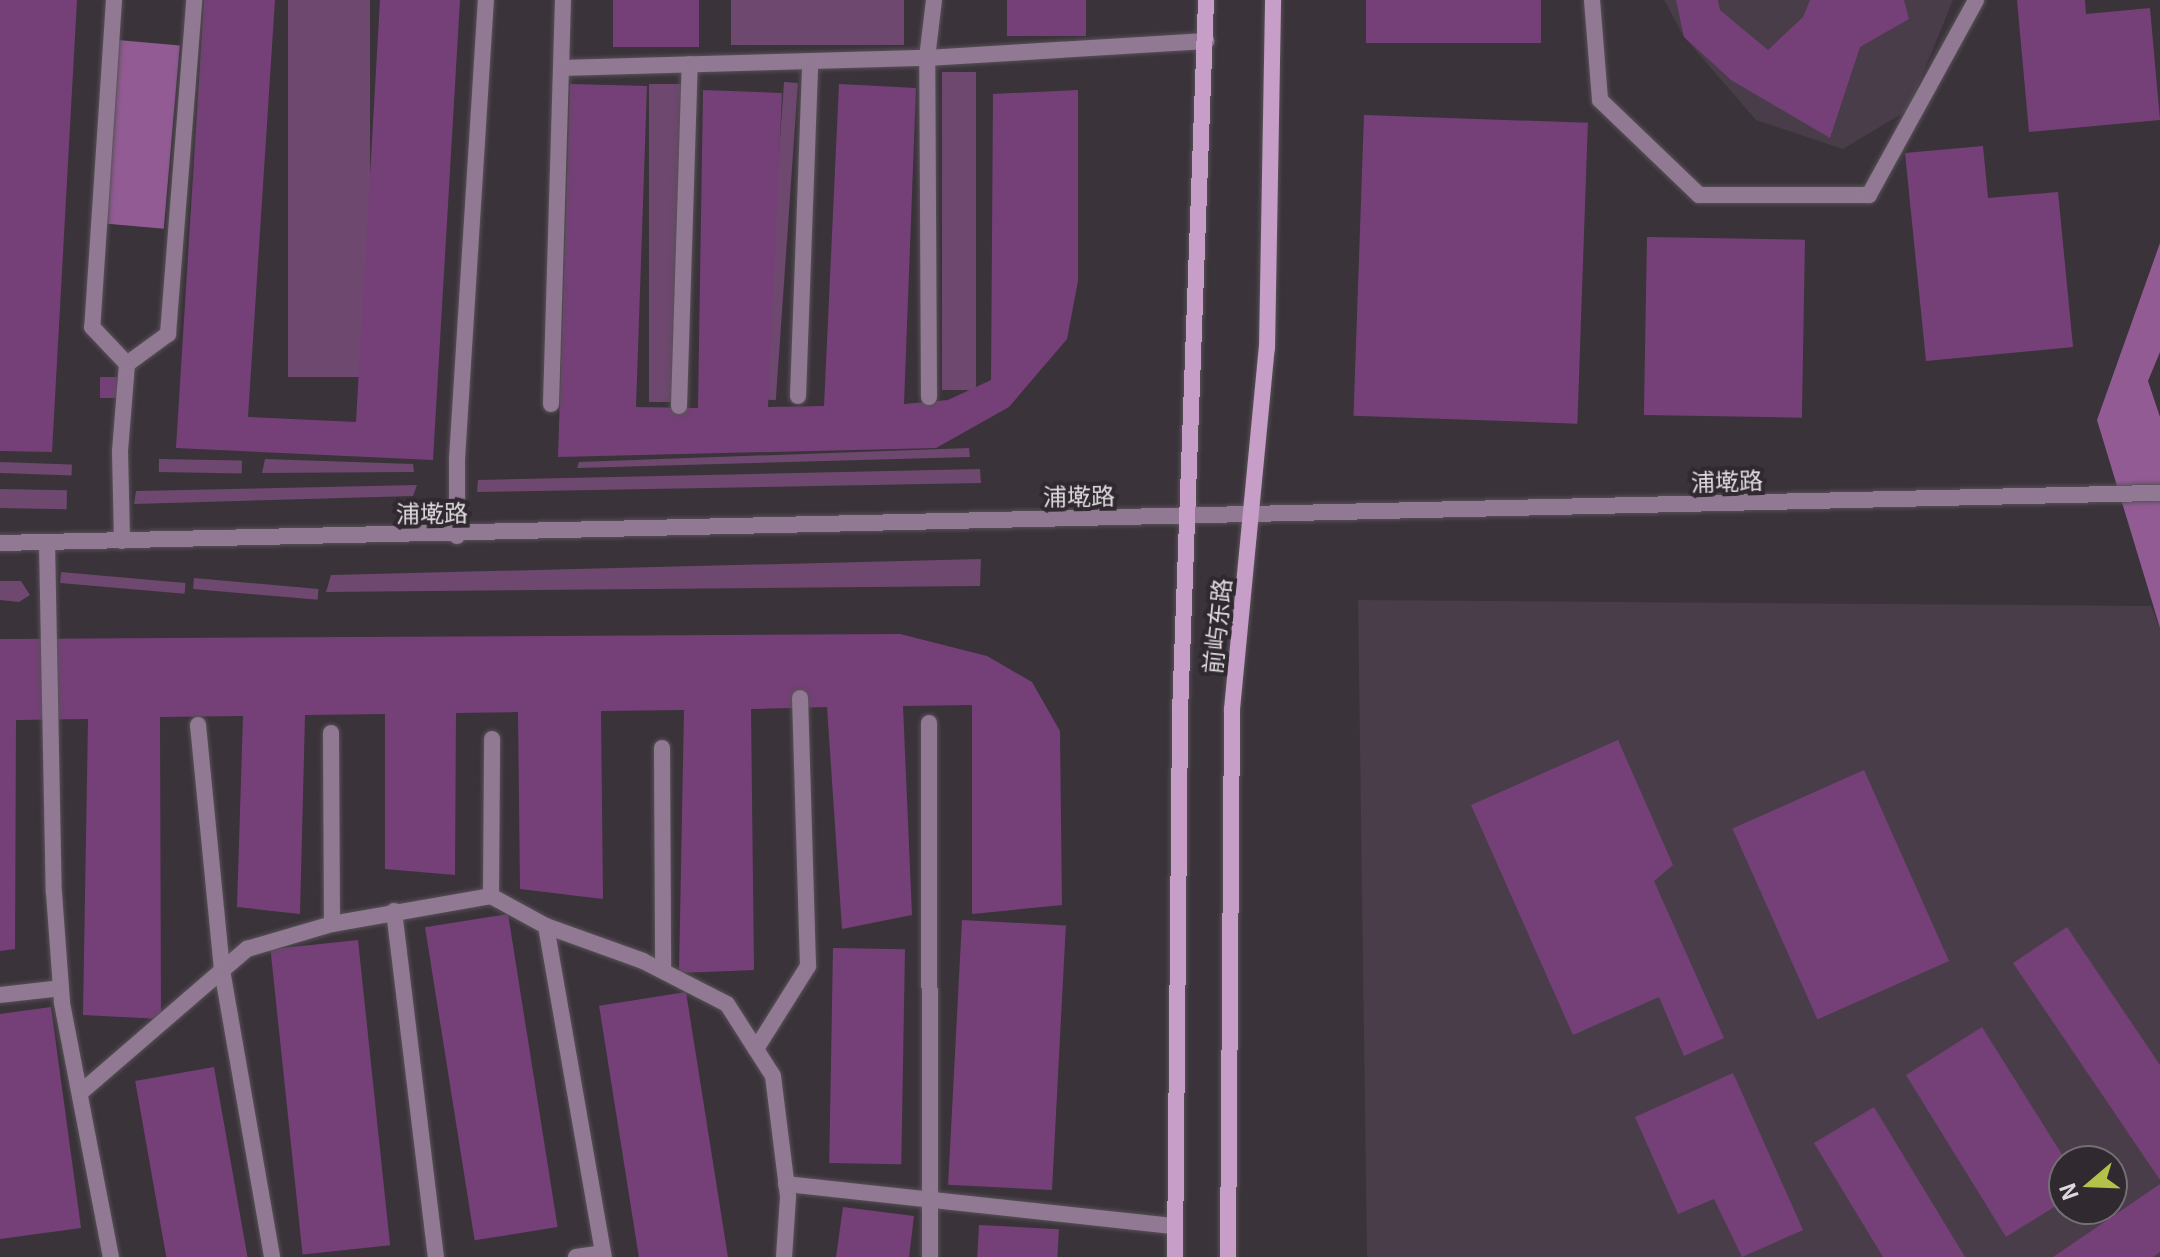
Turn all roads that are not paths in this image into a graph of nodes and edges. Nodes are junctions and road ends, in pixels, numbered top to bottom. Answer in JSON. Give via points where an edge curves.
{"nodes":[{"id":1,"x":114,"y":0,"type":"edge"},
{"id":2,"x":194,"y":0,"type":"edge"},
{"id":3,"x":486,"y":0,"type":"edge"},
{"id":4,"x":563,"y":0,"type":"edge"},
{"id":5,"x":934,"y":0,"type":"edge"},
{"id":6,"x":1206,"y":0,"type":"edge"},
{"id":7,"x":1273,"y":0,"type":"edge"},
{"id":8,"x":1592,"y":0,"type":"edge"},
{"id":9,"x":1976,"y":0,"type":"edge"},
{"id":10,"x":1206,"y":41,"type":"junction"},
{"id":11,"x":927,"y":58,"type":"junction"},
{"id":12,"x":810,"y":61,"type":"junction"},
{"id":13,"x":690,"y":64,"type":"junction"},
{"id":14,"x":561,"y":68,"type":"junction"},
{"id":15,"x":127,"y":364,"type":"junction"},
{"id":16,"x":798,"y":396,"type":"dead end"},
{"id":17,"x":929,"y":397,"type":"dead end"},
{"id":18,"x":551,"y":404,"type":"dead end"},
{"id":19,"x":679,"y":406,"type":"dead end"},
{"id":20,"x":2160,"y":493,"type":"edge"},
{"id":21,"x":1252,"y":515,"type":"junction"},
{"id":22,"x":1189,"y":516,"type":"junction"},
{"id":23,"x":457,"y":536,"type":"junction"},
{"id":24,"x":122,"y":541,"type":"junction"},
{"id":25,"x":0,"y":543,"type":"edge"},
{"id":26,"x":47,"y":543,"type":"junction"},
{"id":27,"x":800,"y":698,"type":"dead end"},
{"id":28,"x":929,"y":723,"type":"dead end"},
{"id":29,"x":198,"y":725,"type":"dead end"},
{"id":30,"x":331,"y":733,"type":"dead end"},
{"id":31,"x":492,"y":739,"type":"dead end"},
{"id":32,"x":662,"y":748,"type":"dead end"},
{"id":33,"x":491,"y":896,"type":"junction"},
{"id":34,"x":394,"y":911,"type":"junction"},
{"id":35,"x":332,"y":924,"type":"junction"},
{"id":36,"x":546,"y":926,"type":"junction"},
{"id":37,"x":222,"y":970,"type":"junction"},
{"id":38,"x":663,"y":971,"type":"junction"},
{"id":39,"x":61,"y":988,"type":"junction"},
{"id":40,"x":0,"y":995,"type":"edge"},
{"id":41,"x":756,"y":1049,"type":"junction"},
{"id":42,"x":80,"y":1093,"type":"junction"},
{"id":43,"x":786,"y":1184,"type":"junction"},
{"id":44,"x":930,"y":1200,"type":"junction"},
{"id":45,"x":1174,"y":1226,"type":"junction"},
{"id":46,"x":603,"y":1255,"type":"edge"},
{"id":47,"x":111,"y":1257,"type":"edge"},
{"id":48,"x":272,"y":1257,"type":"edge"},
{"id":49,"x":436,"y":1257,"type":"edge"},
{"id":50,"x":576,"y":1257,"type":"edge"},
{"id":51,"x":784,"y":1257,"type":"edge"},
{"id":52,"x":930,"y":1257,"type":"edge"},
{"id":53,"x":1175,"y":1257,"type":"edge"},
{"id":54,"x":1228,"y":1257,"type":"edge"}],
"edges":[{"from":1,"to":15,"type":"street","via":[[92,327]]},
{"from":2,"to":15,"type":"street","via":[[168,334]]},
{"from":3,"to":23,"type":"street","via":[[457,459]]},
{"from":4,"to":14,"type":"street"},
{"from":5,"to":11,"type":"street"},
{"from":6,"to":10,"type":"main road","name":"前屿东路"},
{"from":7,"to":21,"type":"main road","name":"前屿东路","via":[[1267,348]]},
{"from":8,"to":9,"type":"street","via":[[1600,100],[1699,195],[1869,195]]},
{"from":10,"to":11,"type":"street"},
{"from":10,"to":22,"type":"main road","name":"前屿东路"},
{"from":11,"to":12,"type":"street"},
{"from":11,"to":17,"type":"street"},
{"from":12,"to":13,"type":"street"},
{"from":12,"to":16,"type":"street"},
{"from":13,"to":14,"type":"street"},
{"from":13,"to":19,"type":"street"},
{"from":14,"to":18,"type":"street"},
{"from":15,"to":24,"type":"street","via":[[120,451]]},
{"from":20,"to":21,"type":"street","name":"浦墘路"},
{"from":21,"to":22,"type":"street","name":"浦墘路"},
{"from":21,"to":54,"type":"main road","name":"前屿东路","via":[[1232,709]]},
{"from":22,"to":23,"type":"street","name":"浦墘路"},
{"from":22,"to":45,"type":"main road","name":"前屿东路","via":[[1180,713]]},
{"from":23,"to":24,"type":"street","name":"浦墘路"},
{"from":24,"to":26,"type":"street","name":"浦墘路"},
{"from":25,"to":26,"type":"street","name":"浦墘路"},
{"from":26,"to":39,"type":"street","via":[[54,893]]},
{"from":27,"to":41,"type":"street","via":[[808,966]]},
{"from":28,"to":44,"type":"street"},
{"from":29,"to":37,"type":"street"},
{"from":30,"to":35,"type":"street"},
{"from":31,"to":33,"type":"street"},
{"from":32,"to":38,"type":"street"},
{"from":33,"to":34,"type":"street"},
{"from":33,"to":36,"type":"street"},
{"from":34,"to":35,"type":"street"},
{"from":34,"to":49,"type":"street"},
{"from":35,"to":37,"type":"street","via":[[247,949]]},
{"from":36,"to":38,"type":"street"},
{"from":36,"to":46,"type":"street"},
{"from":37,"to":42,"type":"street"},
{"from":37,"to":48,"type":"street"},
{"from":38,"to":41,"type":"street","via":[[727,1004]]},
{"from":39,"to":40,"type":"street"},
{"from":39,"to":42,"type":"street"},
{"from":41,"to":43,"type":"street","via":[[773,1076]]},
{"from":42,"to":47,"type":"street"},
{"from":43,"to":44,"type":"street"},
{"from":43,"to":51,"type":"street"},
{"from":44,"to":45,"type":"street"},
{"from":44,"to":52,"type":"street"},
{"from":45,"to":53,"type":"main road","name":"前屿东路"},
{"from":46,"to":50,"type":"street"}]}
